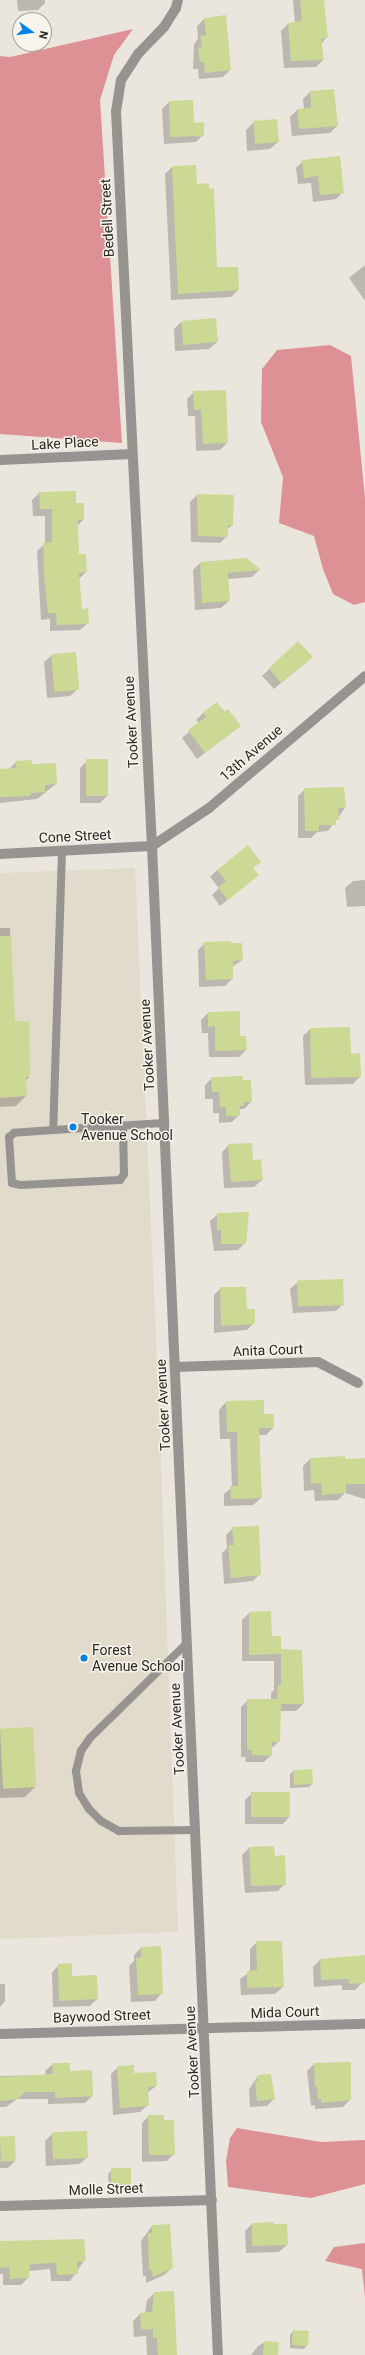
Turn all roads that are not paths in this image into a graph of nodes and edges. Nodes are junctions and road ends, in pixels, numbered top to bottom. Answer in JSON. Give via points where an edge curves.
{"nodes":[{"id":1,"x":178,"y":0,"type":"edge"},
{"id":2,"x":132,"y":454,"type":"junction"},
{"id":3,"x":0,"y":460,"type":"edge"},
{"id":4,"x":365,"y":676,"type":"edge"},
{"id":5,"x":152,"y":846,"type":"junction"},
{"id":6,"x":62,"y":851,"type":"junction"},
{"id":7,"x":0,"y":854,"type":"edge"},
{"id":8,"x":164,"y":1123,"type":"junction"},
{"id":9,"x":123,"y":1126,"type":"junction"},
{"id":10,"x":53,"y":1130,"type":"junction"},
{"id":11,"x":175,"y":1367,"type":"junction"},
{"id":12,"x":358,"y":1383,"type":"dead end"},
{"id":13,"x":187,"y":1643,"type":"junction"},
{"id":14,"x":196,"y":1830,"type":"junction"},
{"id":15,"x":365,"y":2024,"type":"edge"},
{"id":16,"x":205,"y":2027,"type":"junction"},
{"id":17,"x":0,"y":2034,"type":"edge"},
{"id":18,"x":212,"y":2200,"type":"junction"},
{"id":19,"x":0,"y":2206,"type":"edge"},
{"id":20,"x":218,"y":2355,"type":"edge"}],
"edges":[{"from":1,"to":2,"type":"street","name":"Bedell Street","via":[[164,27],[138,54],[121,80],[116,112]]},
{"from":2,"to":3,"type":"street","name":"Lake Place"},
{"from":2,"to":5,"type":"street","name":"Tooker Avenue"},
{"from":4,"to":5,"type":"street","name":"13th Avenue","via":[[209,808]]},
{"from":5,"to":6,"type":"street","name":"Cone Street"},
{"from":5,"to":8,"type":"street","name":"Tooker Avenue"},
{"from":6,"to":7,"type":"street","name":"Cone Street"},
{"from":6,"to":10,"type":"lane"},
{"from":8,"to":9,"type":"lane"},
{"from":8,"to":11,"type":"street","name":"Tooker Avenue"},
{"from":9,"to":10,"type":"lane"},
{"from":9,"to":10,"type":"lane","via":[[124,1174],[120,1180],[22,1186],[12,1183],[9,1137],[14,1133]]},
{"from":11,"to":12,"type":"street","name":"Anita Court","via":[[318,1362]]},
{"from":11,"to":13,"type":"street","name":"Tooker Avenue"},
{"from":13,"to":14,"type":"street","name":"Tooker Avenue"},
{"from":13,"to":14,"type":"lane","via":[[90,1738],[81,1751],[76,1771],[79,1793],[89,1808],[101,1821],[119,1831]]},
{"from":14,"to":16,"type":"street","name":"Tooker Avenue"},
{"from":15,"to":16,"type":"street","name":"Mida Court"},
{"from":16,"to":17,"type":"street","name":"Baywood Street"},
{"from":16,"to":18,"type":"street","name":"Tooker Avenue"},
{"from":18,"to":19,"type":"street","name":"Molle Street"},
{"from":18,"to":20,"type":"street","name":"Tooker Avenue"}]}
